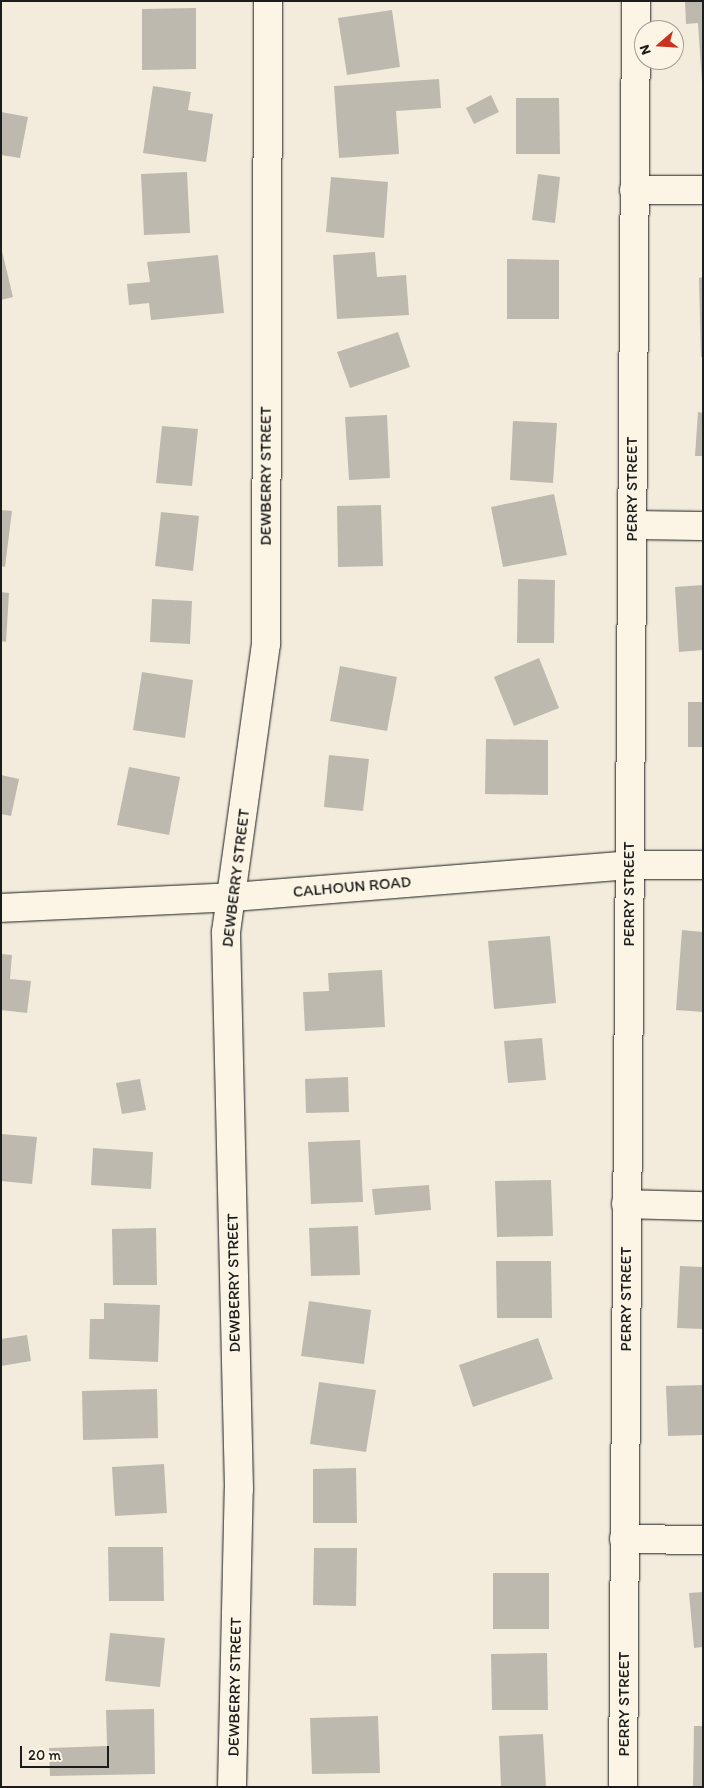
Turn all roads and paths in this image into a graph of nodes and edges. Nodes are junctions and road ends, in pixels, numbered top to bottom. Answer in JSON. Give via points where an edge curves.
{"nodes":[{"id":1,"x":268,"y":1,"type":"edge"},
{"id":2,"x":636,"y":1,"type":"edge"},
{"id":3,"x":634,"y":190,"type":"junction"},
{"id":4,"x":703,"y":190,"type":"edge"},
{"id":5,"x":632,"y":525,"type":"junction"},
{"id":6,"x":703,"y":526,"type":"edge"},
{"id":7,"x":630,"y":865,"type":"junction"},
{"id":8,"x":703,"y":865,"type":"edge"},
{"id":9,"x":233,"y":897,"type":"junction"},
{"id":10,"x":1,"y":908,"type":"edge"},
{"id":11,"x":626,"y":1204,"type":"junction"},
{"id":12,"x":703,"y":1206,"type":"edge"},
{"id":13,"x":624,"y":1539,"type":"junction"},
{"id":14,"x":703,"y":1540,"type":"edge"},
{"id":15,"x":232,"y":1787,"type":"edge"},
{"id":16,"x":623,"y":1787,"type":"edge"}],
"edges":[{"from":1,"to":9,"type":"street","name":"DEWBERRY STREET","via":[[266,644]]},
{"from":2,"to":3,"type":"street","name":"PERRY STREET"},
{"from":3,"to":4,"type":"street"},
{"from":3,"to":5,"type":"street","name":"PERRY STREET"},
{"from":5,"to":6,"type":"street"},
{"from":5,"to":7,"type":"street","name":"PERRY STREET"},
{"from":7,"to":8,"type":"street","name":"CALHOUN ROAD"},
{"from":7,"to":9,"type":"street","name":"CALHOUN ROAD"},
{"from":7,"to":11,"type":"street","name":"PERRY STREET"},
{"from":9,"to":10,"type":"street","name":"CALHOUN ROAD"},
{"from":9,"to":15,"type":"street","name":"DEWBERRY STREET","via":[[226,932],[239,1489]]},
{"from":11,"to":12,"type":"street"},
{"from":11,"to":13,"type":"street","name":"PERRY STREET"},
{"from":13,"to":14,"type":"street"},
{"from":13,"to":16,"type":"street","name":"PERRY STREET"}]}
